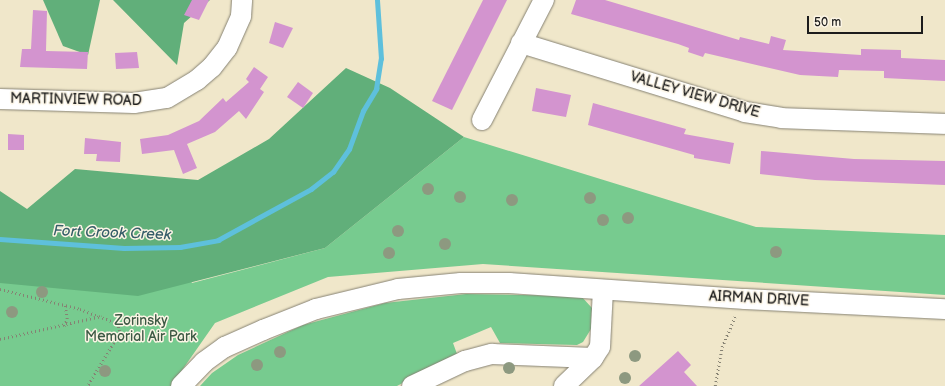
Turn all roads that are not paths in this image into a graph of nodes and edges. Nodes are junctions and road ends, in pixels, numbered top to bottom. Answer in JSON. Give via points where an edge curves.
{"nodes":[{"id":1,"x":242,"y":0,"type":"edge"},
{"id":2,"x":544,"y":0,"type":"edge"},
{"id":3,"x":521,"y":43,"type":"junction"},
{"id":4,"x":0,"y":98,"type":"edge"},
{"id":5,"x":482,"y":120,"type":"dead end"},
{"id":6,"x":945,"y":124,"type":"edge"},
{"id":7,"x":603,"y":290,"type":"junction"},
{"id":8,"x":945,"y":309,"type":"edge"},
{"id":9,"x":593,"y":358,"type":"junction"},
{"id":10,"x":181,"y":386,"type":"edge"},
{"id":11,"x":412,"y":386,"type":"edge"},
{"id":12,"x":564,"y":386,"type":"edge"}],
"edges":[{"from":1,"to":4,"type":"street","name":"MARTINVIEW ROAD","via":[[241,16],[227,48],[212,67],[197,80],[167,98],[134,103]]},
{"from":2,"to":3,"type":"street"},
{"from":3,"to":5,"type":"street"},
{"from":3,"to":6,"type":"street","name":"VALLEY VIEW DRIVE","via":[[745,112],[781,118]]},
{"from":7,"to":8,"type":"street","name":"AIRMAN DRIVE"},
{"from":7,"to":9,"type":"street","via":[[600,347]]},
{"from":7,"to":10,"type":"street","name":"AIRMAN DRIVE","via":[[574,286],[461,283],[398,289],[359,297],[316,309],[225,347],[204,362]]},
{"from":9,"to":11,"type":"street","via":[[492,354],[464,361]]},
{"from":9,"to":12,"type":"street"}]}
